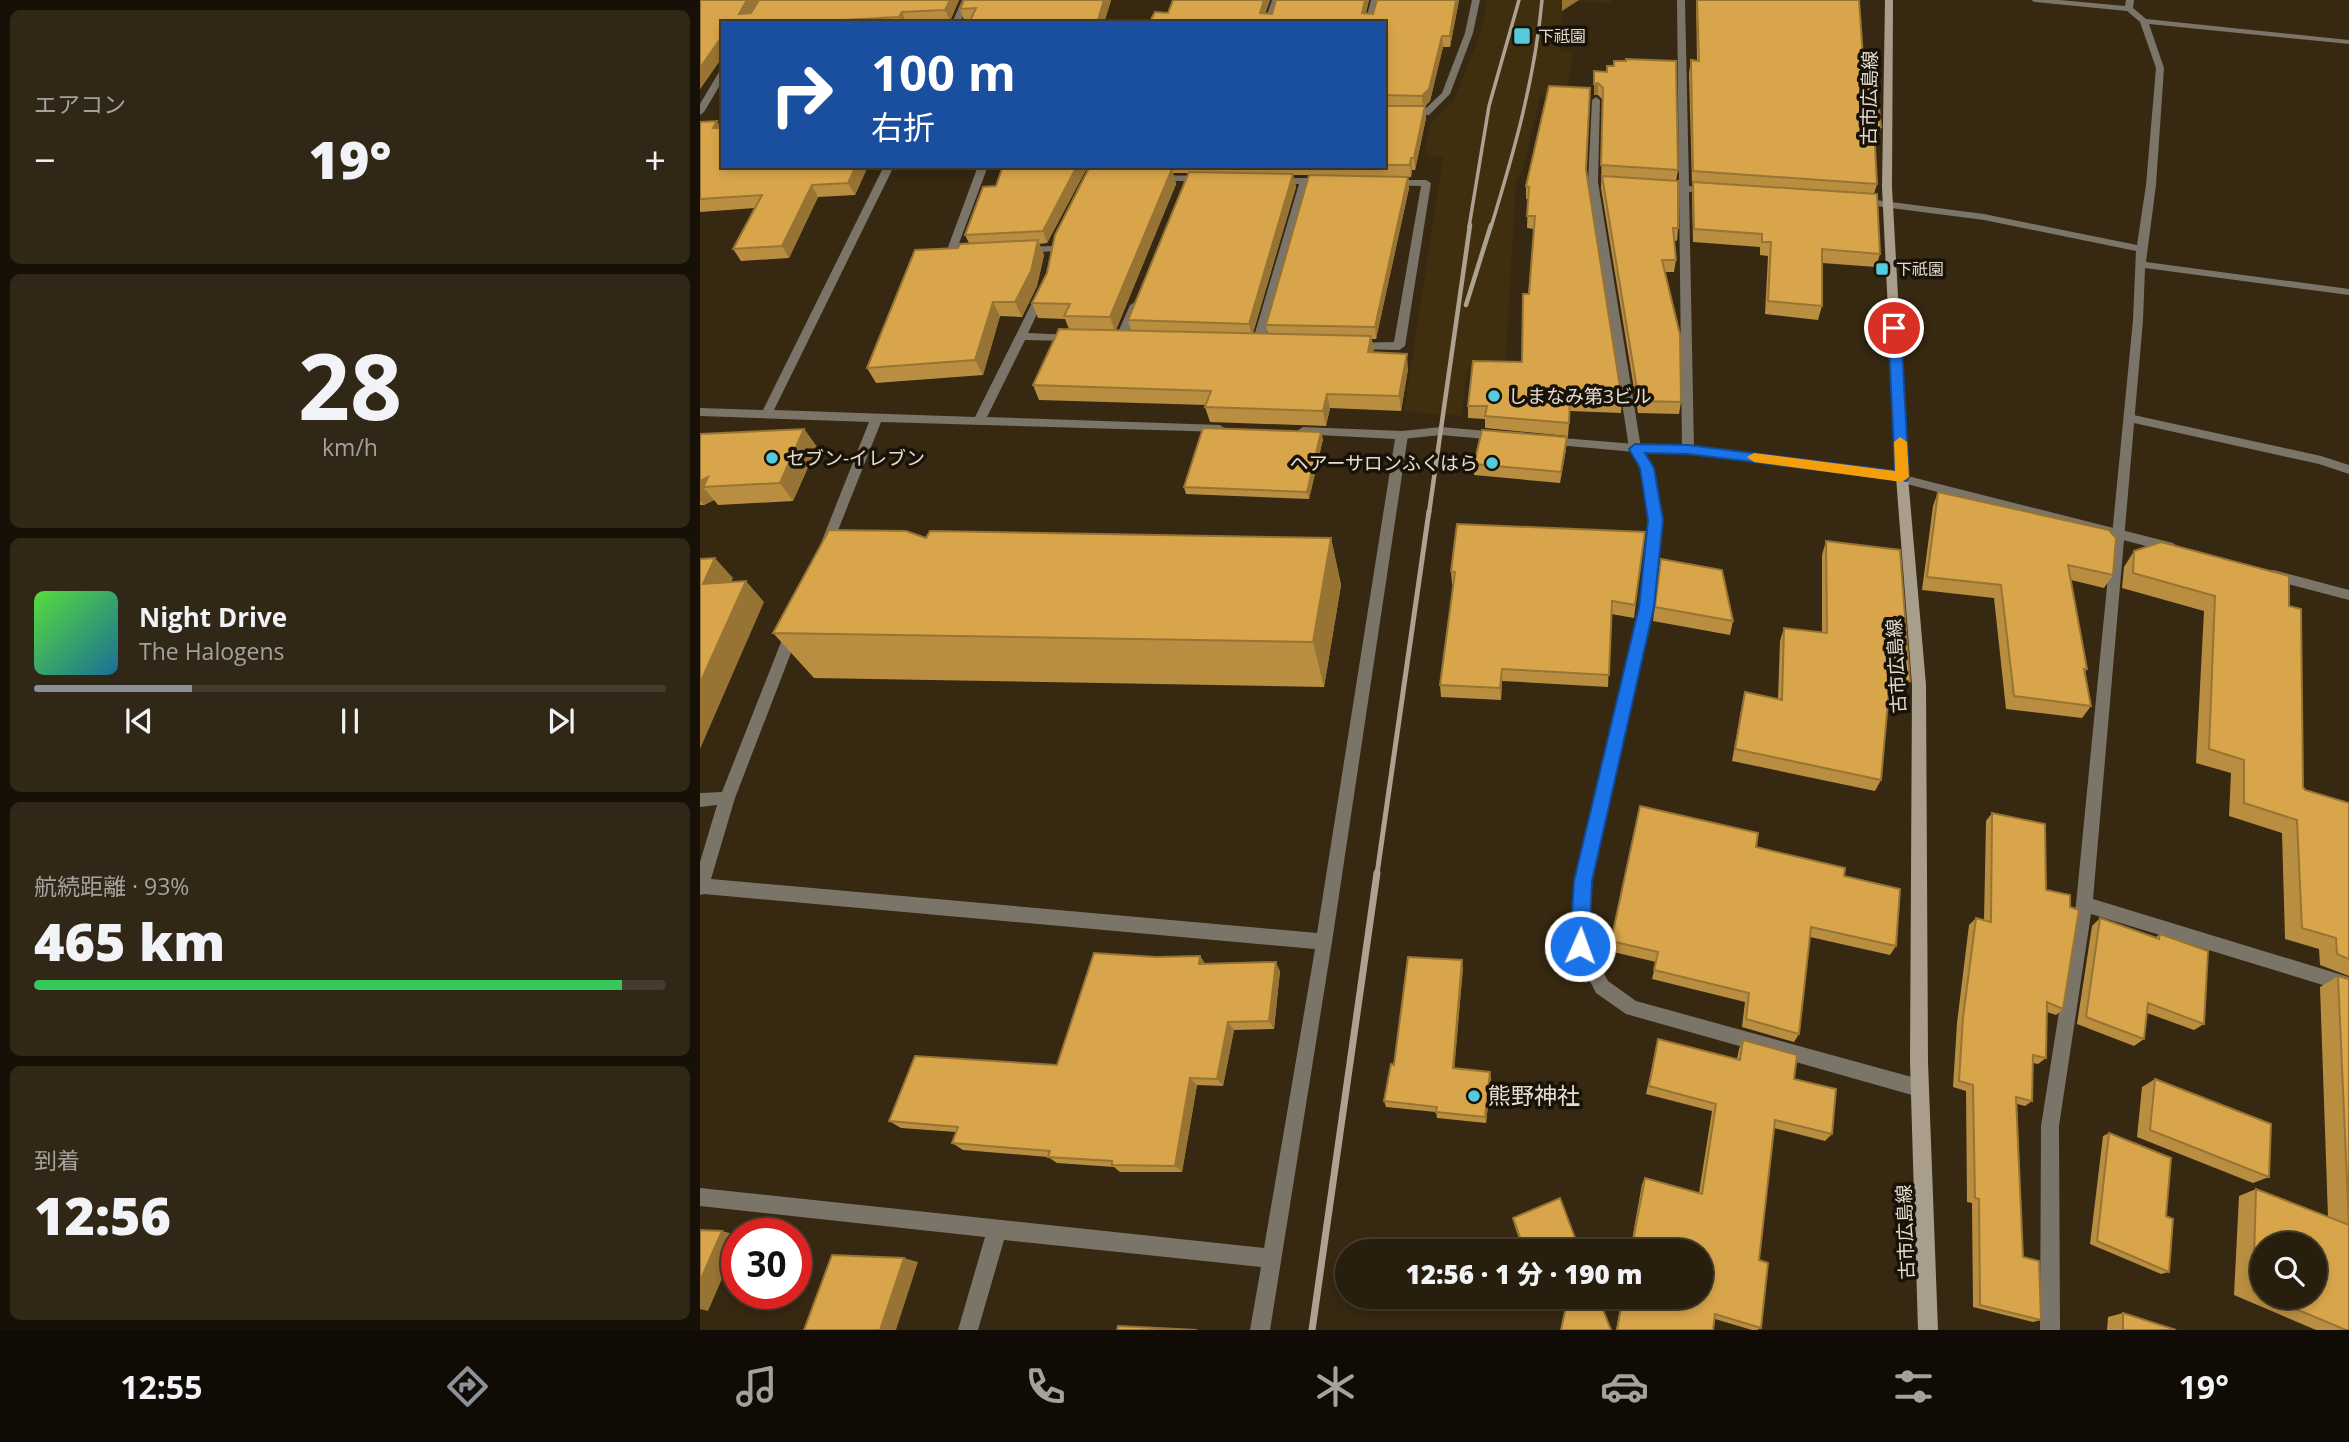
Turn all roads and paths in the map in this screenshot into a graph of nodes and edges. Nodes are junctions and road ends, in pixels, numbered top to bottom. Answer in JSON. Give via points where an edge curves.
{"nodes":[{"id":1,"x":966,"y":0,"type":"edge"},
{"id":2,"x":1276,"y":0,"type":"edge"},
{"id":3,"x":1375,"y":0,"type":"edge"},
{"id":4,"x":1476,"y":0,"type":"edge"},
{"id":5,"x":1681,"y":0,"type":"edge"},
{"id":6,"x":1889,"y":0,"type":"edge"},
{"id":7,"x":2035,"y":0,"type":"edge"},
{"id":8,"x":2129,"y":5,"type":"edge"},
{"id":9,"x":957,"y":21,"type":"edge"},
{"id":10,"x":1269,"y":21,"type":"edge"},
{"id":11,"x":1370,"y":21,"type":"edge"},
{"id":12,"x":2144,"y":21,"type":"junction"},
{"id":13,"x":2349,"y":42,"type":"edge"},
{"id":14,"x":721,"y":75,"type":"edge"},
{"id":15,"x":1596,"y":100,"type":"edge"},
{"id":16,"x":700,"y":112,"type":"edge"},
{"id":17,"x":1386,"y":112,"type":"edge"},
{"id":18,"x":888,"y":168,"type":"edge"},
{"id":19,"x":982,"y":168,"type":"edge"},
{"id":20,"x":1147,"y":178,"type":"edge"},
{"id":21,"x":1186,"y":178,"type":"junction"},
{"id":22,"x":1213,"y":179,"type":"edge"},
{"id":23,"x":1266,"y":180,"type":"edge"},
{"id":24,"x":1306,"y":181,"type":"junction"},
{"id":25,"x":1593,"y":181,"type":"junction"},
{"id":26,"x":1332,"y":182,"type":"edge"},
{"id":27,"x":1373,"y":182,"type":"edge"},
{"id":28,"x":1606,"y":183,"type":"edge"},
{"id":29,"x":1645,"y":186,"type":"edge"},
{"id":30,"x":1683,"y":189,"type":"junction"},
{"id":31,"x":1181,"y":191,"type":"edge"},
{"id":32,"x":1724,"y":192,"type":"edge"},
{"id":33,"x":1847,"y":200,"type":"edge"},
{"id":34,"x":1888,"y":202,"type":"junction"},
{"id":35,"x":1059,"y":237,"type":"edge"},
{"id":36,"x":1053,"y":248,"type":"junction"},
{"id":37,"x":2141,"y":248,"type":"junction"},
{"id":38,"x":1014,"y":250,"type":"edge"},
{"id":39,"x":988,"y":252,"type":"edge"},
{"id":40,"x":1050,"y":261,"type":"edge"},
{"id":41,"x":2141,"y":264,"type":"junction"},
{"id":42,"x":1045,"y":287,"type":"edge"},
{"id":43,"x":1141,"y":290,"type":"edge"},
{"id":44,"x":2349,"y":292,"type":"edge"},
{"id":45,"x":1021,"y":336,"type":"junction"},
{"id":46,"x":1082,"y":338,"type":"edge"},
{"id":47,"x":1108,"y":339,"type":"edge"},
{"id":48,"x":1121,"y":339,"type":"junction"},
{"id":49,"x":1135,"y":340,"type":"edge"},
{"id":50,"x":1244,"y":342,"type":"edge"},
{"id":51,"x":1258,"y":343,"type":"junction"},
{"id":52,"x":1271,"y":343,"type":"edge"},
{"id":53,"x":1348,"y":345,"type":"edge"},
{"id":54,"x":700,"y":412,"type":"edge"},
{"id":55,"x":766,"y":415,"type":"junction"},
{"id":56,"x":2129,"y":418,"type":"junction"},
{"id":57,"x":876,"y":419,"type":"junction"},
{"id":58,"x":979,"y":421,"type":"junction"},
{"id":59,"x":1238,"y":429,"type":"edge"},
{"id":60,"x":1293,"y":431,"type":"edge"},
{"id":61,"x":1402,"y":435,"type":"junction"},
{"id":62,"x":1510,"y":437,"type":"edge"},
{"id":63,"x":1538,"y":440,"type":"edge"},
{"id":64,"x":1635,"y":449,"type":"junction"},
{"id":65,"x":1688,"y":449,"type":"junction"},
{"id":66,"x":2349,"y":470,"type":"edge"},
{"id":67,"x":1902,"y":477,"type":"junction"},
{"id":68,"x":2118,"y":534,"type":"junction"},
{"id":69,"x":2182,"y":551,"type":"edge"},
{"id":70,"x":819,"y":565,"type":"edge"},
{"id":71,"x":2259,"y":571,"type":"edge"},
{"id":72,"x":2349,"y":595,"type":"edge"},
{"id":73,"x":798,"y":616,"type":"edge"},
{"id":74,"x":727,"y":798,"type":"junction"},
{"id":75,"x":700,"y":800,"type":"edge"},
{"id":76,"x":700,"y":887,"type":"edge"},
{"id":77,"x":2084,"y":904,"type":"junction"},
{"id":78,"x":1324,"y":942,"type":"junction"},
{"id":79,"x":2349,"y":985,"type":"edge"},
{"id":80,"x":1919,"y":1088,"type":"junction"},
{"id":81,"x":700,"y":1197,"type":"edge"},
{"id":82,"x":997,"y":1229,"type":"junction"},
{"id":83,"x":1272,"y":1259,"type":"junction"},
{"id":84,"x":968,"y":1330,"type":"edge"},
{"id":85,"x":1260,"y":1330,"type":"edge"},
{"id":86,"x":1928,"y":1330,"type":"edge"},
{"id":87,"x":2050,"y":1330,"type":"edge"}],
"edges":[{"from":1,"to":9,"type":"street"},
{"from":2,"to":10,"type":"street"},
{"from":3,"to":11,"type":"street"},
{"from":4,"to":17,"type":"street","via":[[1446,94],[1426,113]]},
{"from":5,"to":30,"type":"street"},
{"from":6,"to":34,"type":"main road","name":"古市広島線"},
{"from":7,"to":8,"type":"street"},
{"from":8,"to":12,"type":"street"},
{"from":12,"to":13,"type":"street"},
{"from":12,"to":37,"type":"street","via":[[2160,68]]},
{"from":14,"to":16,"type":"street"},
{"from":15,"to":25,"type":"street"},
{"from":18,"to":55,"type":"street"},
{"from":19,"to":39,"type":"street","via":[[953,247],[962,253]]},
{"from":20,"to":21,"type":"street"},
{"from":21,"to":22,"type":"street"},
{"from":21,"to":31,"type":"street"},
{"from":23,"to":24,"type":"street"},
{"from":24,"to":26,"type":"street"},
{"from":24,"to":51,"type":"street"},
{"from":25,"to":28,"type":"street"},
{"from":25,"to":64,"type":"street"},
{"from":27,"to":53,"type":"street","via":[[1426,183],[1399,346]]},
{"from":29,"to":30,"type":"street"},
{"from":30,"to":32,"type":"street"},
{"from":30,"to":65,"type":"street"},
{"from":33,"to":34,"type":"street"},
{"from":34,"to":37,"type":"street"},
{"from":34,"to":67,"type":"main road","name":"古市広島線"},
{"from":35,"to":36,"type":"street"},
{"from":36,"to":38,"type":"street"},
{"from":36,"to":40,"type":"street"},
{"from":37,"to":41,"type":"street"},
{"from":41,"to":44,"type":"street"},
{"from":41,"to":56,"type":"street"},
{"from":42,"to":45,"type":"street"},
{"from":43,"to":48,"type":"street"},
{"from":45,"to":46,"type":"street"},
{"from":45,"to":58,"type":"street"},
{"from":47,"to":48,"type":"street"},
{"from":48,"to":49,"type":"street"},
{"from":50,"to":51,"type":"street"},
{"from":51,"to":52,"type":"street"},
{"from":54,"to":55,"type":"street"},
{"from":55,"to":57,"type":"street"},
{"from":56,"to":66,"type":"street"},
{"from":56,"to":68,"type":"street"},
{"from":57,"to":58,"type":"street"},
{"from":57,"to":70,"type":"street"},
{"from":58,"to":59,"type":"street"},
{"from":60,"to":61,"type":"street"},
{"from":61,"to":62,"type":"street","via":[[1441,431]]},
{"from":61,"to":78,"type":"street"},
{"from":63,"to":64,"type":"street"},
{"from":64,"to":65,"type":"street"},
{"from":64,"to":80,"type":"street","via":[[1647,468],[1655,520],[1646,607],[1583,881],[1580,946],[1602,988],[1632,1008]]},
{"from":65,"to":67,"type":"street"},
{"from":67,"to":68,"type":"street"},
{"from":67,"to":80,"type":"main road","name":"古市広島線","via":[[1919,685]]},
{"from":68,"to":69,"type":"street"},
{"from":68,"to":77,"type":"street"},
{"from":71,"to":72,"type":"street"},
{"from":73,"to":74,"type":"street"},
{"from":74,"to":75,"type":"street"},
{"from":74,"to":76,"type":"street"},
{"from":76,"to":78,"type":"street"},
{"from":77,"to":79,"type":"street"},
{"from":77,"to":87,"type":"street","via":[[2050,1126]]},
{"from":78,"to":83,"type":"street"},
{"from":80,"to":86,"type":"main road","name":"古市広島線"},
{"from":81,"to":82,"type":"street"},
{"from":82,"to":83,"type":"street"},
{"from":82,"to":84,"type":"street"},
{"from":83,"to":85,"type":"street"}]}
